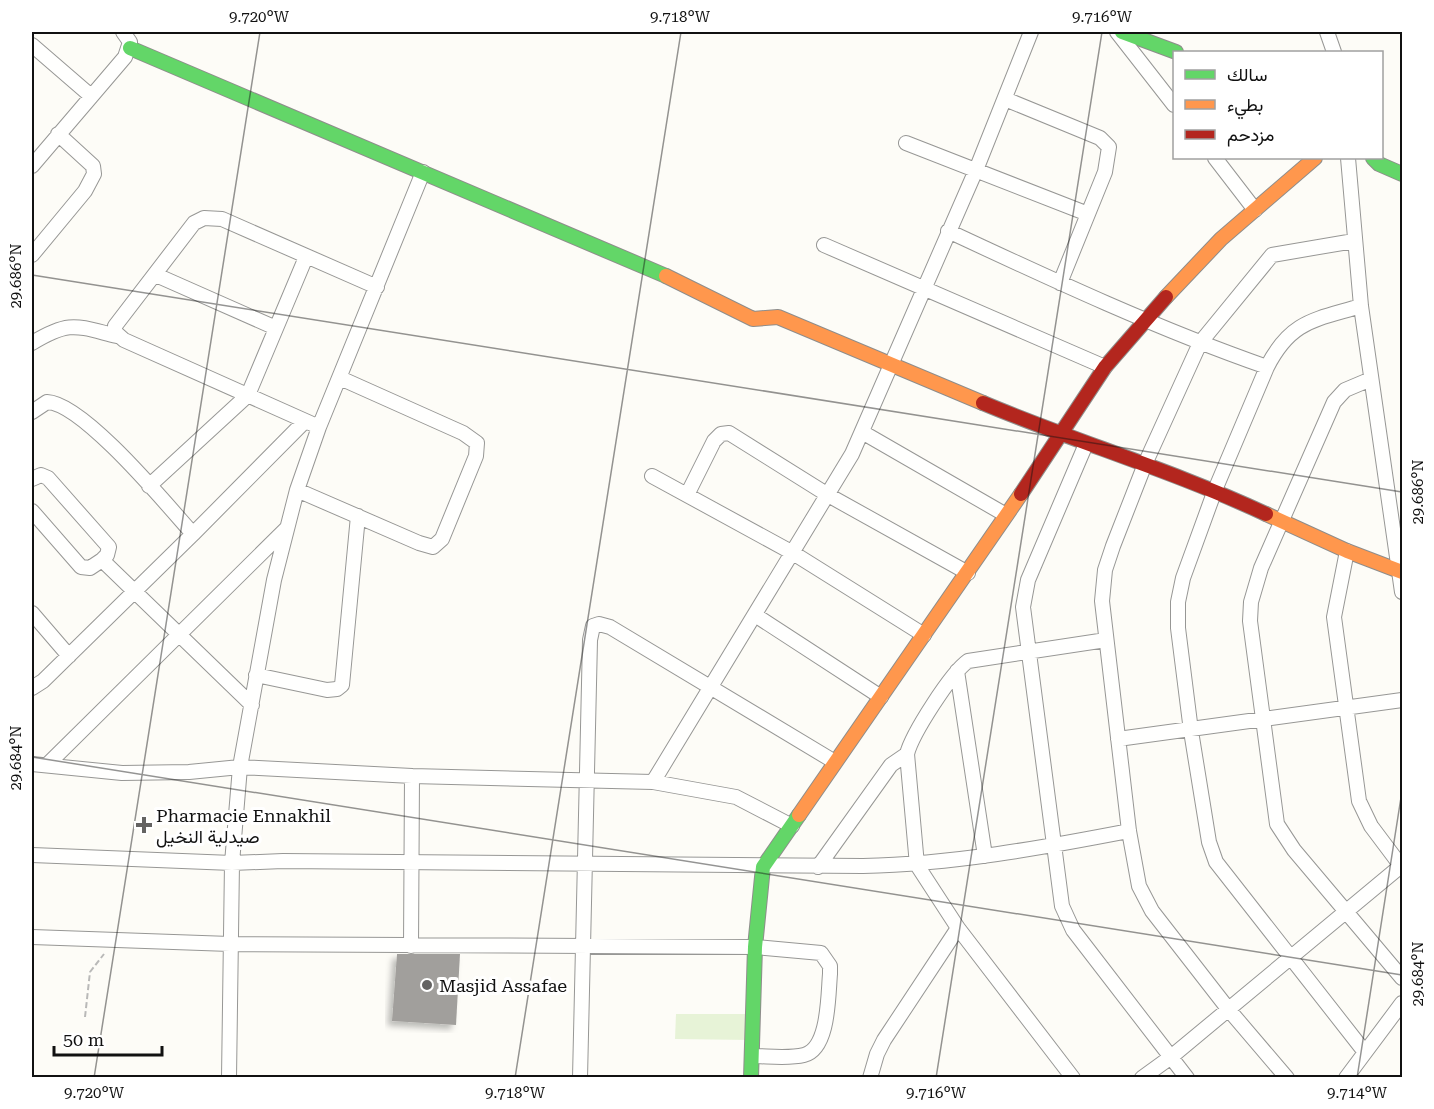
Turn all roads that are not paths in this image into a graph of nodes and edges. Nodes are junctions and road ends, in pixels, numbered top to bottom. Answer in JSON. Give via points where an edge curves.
{"nodes":[{"id":1,"x":123,"y":32,"type":"edge"},
{"id":2,"x":1031,"y":32,"type":"edge"},
{"id":3,"x":1117,"y":32,"type":"edge"},
{"id":4,"x":1122,"y":32,"type":"edge"},
{"id":5,"x":1327,"y":32,"type":"edge"},
{"id":6,"x":32,"y":45,"type":"edge"},
{"id":7,"x":130,"y":48,"type":"junction"},
{"id":8,"x":1173,"y":51,"type":"edge"},
{"id":9,"x":1334,"y":51,"type":"edge"},
{"id":10,"x":91,"y":96,"type":"junction"},
{"id":11,"x":1005,"y":99,"type":"junction"},
{"id":12,"x":1173,"y":104,"type":"edge"},
{"id":13,"x":58,"y":134,"type":"junction"},
{"id":14,"x":906,"y":143,"type":"dead end"},
{"id":15,"x":1216,"y":159,"type":"edge"},
{"id":16,"x":1314,"y":159,"type":"edge"},
{"id":17,"x":1348,"y":159,"type":"edge"},
{"id":18,"x":1374,"y":159,"type":"edge"},
{"id":19,"x":32,"y":165,"type":"edge"},
{"id":20,"x":976,"y":171,"type":"junction"},
{"id":21,"x":423,"y":172,"type":"junction"},
{"id":22,"x":1402,"y":174,"type":"edge"},
{"id":23,"x":1255,"y":210,"type":"junction"},
{"id":24,"x":1088,"y":214,"type":"junction"},
{"id":25,"x":948,"y":231,"type":"junction"},
{"id":26,"x":1354,"y":241,"type":"junction"},
{"id":27,"x":824,"y":245,"type":"dead end"},
{"id":28,"x":33,"y":250,"type":"edge"},
{"id":29,"x":306,"y":257,"type":"junction"},
{"id":30,"x":156,"y":275,"type":"junction"},
{"id":31,"x":1060,"y":283,"type":"junction"},
{"id":32,"x":377,"y":287,"type":"junction"},
{"id":33,"x":924,"y":290,"type":"junction"},
{"id":34,"x":1361,"y":306,"type":"junction"},
{"id":35,"x":1145,"y":319,"type":"junction"},
{"id":36,"x":276,"y":328,"type":"junction"},
{"id":37,"x":117,"y":336,"type":"junction"},
{"id":38,"x":32,"y":343,"type":"edge"},
{"id":39,"x":1200,"y":344,"type":"junction"},
{"id":40,"x":891,"y":367,"type":"junction"},
{"id":41,"x":1105,"y":367,"type":"junction"},
{"id":42,"x":1267,"y":367,"type":"junction"},
{"id":43,"x":340,"y":378,"type":"junction"},
{"id":44,"x":1371,"y":379,"type":"junction"},
{"id":45,"x":248,"y":395,"type":"junction"},
{"id":46,"x":32,"y":412,"type":"edge"},
{"id":47,"x":304,"y":422,"type":"junction"},
{"id":48,"x":319,"y":428,"type":"junction"},
{"id":49,"x":862,"y":432,"type":"junction"},
{"id":50,"x":1060,"y":435,"type":"junction"},
{"id":51,"x":1086,"y":444,"type":"junction"},
{"id":52,"x":1145,"y":464,"type":"junction"},
{"id":53,"x":652,"y":476,"type":"dead end"},
{"id":54,"x":32,"y":479,"type":"edge"},
{"id":55,"x":149,"y":486,"type":"junction"},
{"id":56,"x":297,"y":490,"type":"junction"},
{"id":57,"x":1215,"y":490,"type":"junction"},
{"id":58,"x":687,"y":495,"type":"junction"},
{"id":59,"x":828,"y":495,"type":"junction"},
{"id":60,"x":32,"y":511,"type":"edge"},
{"id":61,"x":1006,"y":515,"type":"junction"},
{"id":62,"x":358,"y":516,"type":"junction"},
{"id":63,"x":1282,"y":520,"type":"junction"},
{"id":64,"x":287,"y":528,"type":"junction"},
{"id":65,"x":193,"y":534,"type":"junction"},
{"id":66,"x":1347,"y":551,"type":"junction"},
{"id":67,"x":793,"y":553,"type":"junction"},
{"id":68,"x":102,"y":560,"type":"junction"},
{"id":69,"x":1401,"y":572,"type":"edge"},
{"id":70,"x":968,"y":573,"type":"junction"},
{"id":71,"x":135,"y":592,"type":"junction"},
{"id":72,"x":1402,"y":592,"type":"edge"},
{"id":73,"x":32,"y":613,"type":"edge"},
{"id":74,"x":754,"y":615,"type":"junction"},
{"id":75,"x":180,"y":635,"type":"junction"},
{"id":76,"x":924,"y":635,"type":"junction"},
{"id":77,"x":1106,"y":640,"type":"junction"},
{"id":78,"x":1028,"y":652,"type":"junction"},
{"id":79,"x":69,"y":656,"type":"junction"},
{"id":80,"x":957,"y":671,"type":"junction"},
{"id":81,"x":256,"y":675,"type":"junction"},
{"id":82,"x":32,"y":688,"type":"edge"},
{"id":83,"x":712,"y":688,"type":"junction"},
{"id":84,"x":881,"y":697,"type":"junction"},
{"id":85,"x":1402,"y":700,"type":"edge"},
{"id":86,"x":252,"y":705,"type":"junction"},
{"id":87,"x":1344,"y":708,"type":"junction"},
{"id":88,"x":1263,"y":720,"type":"junction"},
{"id":89,"x":1191,"y":731,"type":"junction"},
{"id":90,"x":1118,"y":739,"type":"junction"},
{"id":91,"x":907,"y":754,"type":"junction"},
{"id":92,"x":835,"y":762,"type":"junction"},
{"id":93,"x":32,"y":764,"type":"edge"},
{"id":94,"x":48,"y":764,"type":"junction"},
{"id":95,"x":240,"y":767,"type":"junction"},
{"id":96,"x":412,"y":776,"type":"junction"},
{"id":97,"x":586,"y":779,"type":"junction"},
{"id":98,"x":653,"y":782,"type":"junction"},
{"id":99,"x":792,"y":826,"type":"junction"},
{"id":100,"x":1129,"y":831,"type":"junction"},
{"id":101,"x":1055,"y":846,"type":"junction"},
{"id":102,"x":32,"y":855,"type":"edge"},
{"id":103,"x":985,"y":856,"type":"junction"},
{"id":104,"x":411,"y":862,"type":"junction"},
{"id":105,"x":232,"y":863,"type":"junction"},
{"id":106,"x":585,"y":865,"type":"junction"},
{"id":107,"x":916,"y":865,"type":"junction"},
{"id":108,"x":1402,"y":866,"type":"edge"},
{"id":109,"x":763,"y":867,"type":"junction"},
{"id":110,"x":818,"y":867,"type":"junction"},
{"id":111,"x":1345,"y":912,"type":"junction"},
{"id":112,"x":958,"y":928,"type":"junction"},
{"id":113,"x":32,"y":937,"type":"edge"},
{"id":114,"x":230,"y":944,"type":"junction"},
{"id":115,"x":583,"y":945,"type":"junction"},
{"id":116,"x":411,"y":946,"type":"junction"},
{"id":117,"x":755,"y":948,"type":"junction"},
{"id":118,"x":1292,"y":956,"type":"junction"},
{"id":119,"x":1402,"y":978,"type":"edge"},
{"id":120,"x":1402,"y":1003,"type":"edge"},
{"id":121,"x":1229,"y":1010,"type":"junction"},
{"id":122,"x":1364,"y":1051,"type":"junction"},
{"id":123,"x":752,"y":1056,"type":"junction"},
{"id":124,"x":1171,"y":1058,"type":"junction"},
{"id":125,"x":229,"y":1077,"type":"edge"},
{"id":126,"x":580,"y":1077,"type":"edge"},
{"id":127,"x":751,"y":1077,"type":"edge"},
{"id":128,"x":870,"y":1077,"type":"edge"},
{"id":129,"x":1073,"y":1077,"type":"edge"},
{"id":130,"x":1142,"y":1077,"type":"edge"},
{"id":131,"x":1187,"y":1077,"type":"edge"},
{"id":132,"x":1287,"y":1077,"type":"edge"},
{"id":133,"x":1346,"y":1077,"type":"edge"}],
"edges":[{"from":1,"to":7,"type":"street"},
{"from":2,"to":11,"type":"street"},
{"from":3,"to":12,"type":"street"},
{"from":4,"to":8,"type":"street"},
{"from":5,"to":9,"type":"street"},
{"from":6,"to":10,"type":"street"},
{"from":7,"to":10,"type":"street"},
{"from":7,"to":21,"type":"street"},
{"from":10,"to":13,"type":"street"},
{"from":11,"to":20,"type":"street"},
{"from":11,"to":24,"type":"street","via":[[1100,138],[1109,147],[1105,172]]},
{"from":13,"to":19,"type":"street"},
{"from":13,"to":28,"type":"street","via":[[93,166],[94,174],[85,191]]},
{"from":14,"to":20,"type":"street"},
{"from":15,"to":23,"type":"street"},
{"from":16,"to":23,"type":"street"},
{"from":17,"to":26,"type":"street"},
{"from":18,"to":22,"type":"street"},
{"from":20,"to":24,"type":"street"},
{"from":20,"to":25,"type":"street"},
{"from":21,"to":32,"type":"street"},
{"from":21,"to":40,"type":"street","via":[[603,247],[753,319],[778,317]]},
{"from":23,"to":35,"type":"street","via":[[1221,239]]},
{"from":24,"to":31,"type":"street"},
{"from":25,"to":31,"type":"street"},
{"from":25,"to":33,"type":"street"},
{"from":26,"to":34,"type":"street"},
{"from":26,"to":39,"type":"street","via":[[1272,255]]},
{"from":27,"to":33,"type":"street"},
{"from":29,"to":30,"type":"street","via":[[210,217],[194,223]]},
{"from":29,"to":32,"type":"street"},
{"from":29,"to":36,"type":"street"},
{"from":30,"to":36,"type":"street"},
{"from":30,"to":37,"type":"street","via":[[118,319],[114,329]]},
{"from":31,"to":35,"type":"street"},
{"from":32,"to":43,"type":"street"},
{"from":33,"to":40,"type":"street"},
{"from":33,"to":41,"type":"street"},
{"from":34,"to":42,"type":"street","via":[[1289,333]]},
{"from":34,"to":44,"type":"street"},
{"from":35,"to":39,"type":"street"},
{"from":35,"to":41,"type":"street"},
{"from":36,"to":45,"type":"street"},
{"from":37,"to":38,"type":"street","via":[[70,325]]},
{"from":37,"to":45,"type":"street"},
{"from":39,"to":42,"type":"street"},
{"from":39,"to":52,"type":"street"},
{"from":40,"to":49,"type":"street"},
{"from":40,"to":50,"type":"street"},
{"from":41,"to":50,"type":"street"},
{"from":42,"to":57,"type":"street"},
{"from":43,"to":48,"type":"street"},
{"from":43,"to":62,"type":"street","via":[[463,433],[473,439],[478,449],[437,546],[419,543]]},
{"from":44,"to":63,"type":"street","via":[[1345,390],[1334,402]]},
{"from":44,"to":69,"type":"street"},
{"from":45,"to":47,"type":"street"},
{"from":45,"to":55,"type":"street"},
{"from":46,"to":55,"type":"street","via":[[47,402],[65,406],[97,432]]},
{"from":47,"to":48,"type":"street"},
{"from":47,"to":65,"type":"street"},
{"from":48,"to":56,"type":"street"},
{"from":49,"to":59,"type":"street"},
{"from":49,"to":61,"type":"street"},
{"from":50,"to":51,"type":"street"},
{"from":50,"to":61,"type":"street"},
{"from":51,"to":52,"type":"street"},
{"from":51,"to":78,"type":"street","via":[[1028,580],[1023,607]]},
{"from":52,"to":57,"type":"street"},
{"from":52,"to":77,"type":"street","via":[[1105,570],[1102,601]]},
{"from":53,"to":58,"type":"street"},
{"from":54,"to":68,"type":"street","via":[[48,478],[109,547]]},
{"from":55,"to":65,"type":"street"},
{"from":56,"to":62,"type":"street"},
{"from":56,"to":64,"type":"street"},
{"from":57,"to":63,"type":"street"},
{"from":57,"to":89,"type":"street","via":[[1178,602]]},
{"from":58,"to":59,"type":"street","via":[[714,441],[725,433],[736,436]]},
{"from":58,"to":67,"type":"street"},
{"from":59,"to":67,"type":"street"},
{"from":59,"to":70,"type":"street"},
{"from":60,"to":68,"type":"street","via":[[81,567],[90,568]]},
{"from":61,"to":70,"type":"street"},
{"from":62,"to":81,"type":"street","via":[[342,685],[327,690]]},
{"from":63,"to":66,"type":"street"},
{"from":63,"to":88,"type":"street","via":[[1251,602]]},
{"from":64,"to":75,"type":"street"},
{"from":64,"to":81,"type":"street"},
{"from":65,"to":71,"type":"street"},
{"from":66,"to":69,"type":"street"},
{"from":66,"to":87,"type":"street","via":[[1334,617]]},
{"from":67,"to":74,"type":"street"},
{"from":67,"to":76,"type":"street"},
{"from":68,"to":71,"type":"street"},
{"from":69,"to":72,"type":"street"},
{"from":70,"to":76,"type":"street"},
{"from":71,"to":75,"type":"street"},
{"from":71,"to":79,"type":"street"},
{"from":73,"to":79,"type":"street"},
{"from":74,"to":83,"type":"street"},
{"from":74,"to":84,"type":"street"},
{"from":75,"to":86,"type":"street"},
{"from":75,"to":94,"type":"street"},
{"from":76,"to":84,"type":"street"},
{"from":77,"to":78,"type":"street"},
{"from":77,"to":90,"type":"street"},
{"from":78,"to":80,"type":"street","via":[[974,659]]},
{"from":78,"to":101,"type":"street"},
{"from":79,"to":82,"type":"street"},
{"from":80,"to":91,"type":"street","via":[[911,740]]},
{"from":80,"to":103,"type":"street"},
{"from":81,"to":86,"type":"street"},
{"from":83,"to":92,"type":"street"},
{"from":83,"to":97,"type":"street","via":[[610,627],[593,626]]},
{"from":83,"to":98,"type":"street"},
{"from":84,"to":92,"type":"street"},
{"from":85,"to":87,"type":"street"},
{"from":86,"to":95,"type":"street"},
{"from":87,"to":88,"type":"street"},
{"from":87,"to":108,"type":"street","via":[[1359,801],[1371,826]]},
{"from":88,"to":89,"type":"street"},
{"from":88,"to":111,"type":"street","via":[[1277,824]]},
{"from":89,"to":90,"type":"street"},
{"from":89,"to":118,"type":"street","via":[[1209,842],[1216,862]]},
{"from":90,"to":100,"type":"street"},
{"from":91,"to":107,"type":"street"},
{"from":91,"to":110,"type":"street","via":[[891,765]]},
{"from":92,"to":99,"type":"street"},
{"from":93,"to":94,"type":"street"},
{"from":94,"to":95,"type":"street","via":[[122,773]]},
{"from":95,"to":96,"type":"street"},
{"from":95,"to":105,"type":"street"},
{"from":96,"to":97,"type":"street"},
{"from":96,"to":104,"type":"street"},
{"from":97,"to":98,"type":"street"},
{"from":97,"to":106,"type":"street"},
{"from":98,"to":99,"type":"street","via":[[736,797]]},
{"from":99,"to":109,"type":"street"},
{"from":100,"to":101,"type":"street"},
{"from":100,"to":121,"type":"street","via":[[1143,896]]},
{"from":101,"to":103,"type":"street"},
{"from":101,"to":124,"type":"street","via":[[1062,906],[1068,922]]},
{"from":102,"to":105,"type":"street"},
{"from":103,"to":107,"type":"street"},
{"from":104,"to":105,"type":"street"},
{"from":104,"to":106,"type":"street"},
{"from":104,"to":116,"type":"street"},
{"from":105,"to":114,"type":"street"},
{"from":106,"to":109,"type":"street"},
{"from":106,"to":115,"type":"street"},
{"from":107,"to":110,"type":"street"},
{"from":107,"to":112,"type":"street"},
{"from":108,"to":111,"type":"street"},
{"from":109,"to":110,"type":"street"},
{"from":109,"to":117,"type":"street"},
{"from":111,"to":118,"type":"street"},
{"from":111,"to":119,"type":"street"},
{"from":112,"to":128,"type":"street","via":[[884,1040]]},
{"from":112,"to":129,"type":"street"},
{"from":113,"to":114,"type":"street"},
{"from":114,"to":116,"type":"street"},
{"from":114,"to":125,"type":"street"},
{"from":115,"to":116,"type":"street"},
{"from":115,"to":117,"type":"street"},
{"from":115,"to":126,"type":"street"},
{"from":117,"to":123,"type":"street"},
{"from":117,"to":123,"type":"street","via":[[821,953],[830,966],[830,974],[818,1047],[804,1055]]},
{"from":118,"to":121,"type":"street"},
{"from":118,"to":122,"type":"street"},
{"from":120,"to":122,"type":"street"},
{"from":121,"to":124,"type":"street"},
{"from":121,"to":132,"type":"street"},
{"from":122,"to":133,"type":"street"},
{"from":123,"to":127,"type":"street"},
{"from":124,"to":130,"type":"street"},
{"from":124,"to":131,"type":"street"}]}
